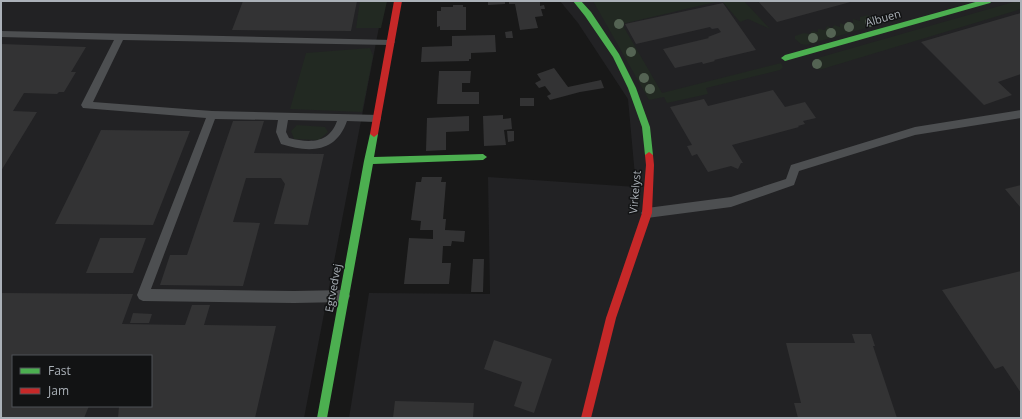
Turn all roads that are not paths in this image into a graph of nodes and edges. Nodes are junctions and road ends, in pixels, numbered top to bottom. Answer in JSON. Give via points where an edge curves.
{"nodes":[{"id":1,"x":398,"y":1,"type":"edge"},
{"id":2,"x":577,"y":1,"type":"edge"},
{"id":3,"x":988,"y":1,"type":"edge"},
{"id":4,"x":1,"y":34,"type":"edge"},
{"id":5,"x":120,"y":37,"type":"junction"},
{"id":6,"x":390,"y":42,"type":"junction"},
{"id":7,"x":785,"y":58,"type":"dead end"},
{"id":8,"x":1021,"y":114,"type":"edge"},
{"id":9,"x":212,"y":115,"type":"junction"},
{"id":10,"x":284,"y":117,"type":"junction"},
{"id":11,"x":343,"y":118,"type":"junction"},
{"id":12,"x":376,"y":118,"type":"junction"},
{"id":13,"x":483,"y":157,"type":"dead end"},
{"id":14,"x":368,"y":161,"type":"junction"},
{"id":15,"x":647,"y":213,"type":"junction"},
{"id":16,"x":344,"y":296,"type":"junction"},
{"id":17,"x":322,"y":418,"type":"edge"},
{"id":18,"x":586,"y":418,"type":"edge"}],
"edges":[{"from":1,"to":6,"type":"street","name":"Egtvedvej"},
{"from":2,"to":15,"type":"street","name":"Virkelyst","via":[[616,56],[632,88],[646,127],[650,165]]},
{"from":3,"to":7,"type":"street","name":"Albuen"},
{"from":4,"to":5,"type":"lane"},
{"from":5,"to":6,"type":"lane"},
{"from":5,"to":9,"type":"lane","via":[[86,105]]},
{"from":6,"to":12,"type":"street","name":"Egtvedvej"},
{"from":8,"to":15,"type":"lane","via":[[915,131],[795,168],[790,182],[730,202]]},
{"from":9,"to":10,"type":"lane"},
{"from":9,"to":16,"type":"lane","via":[[143,295]]},
{"from":10,"to":11,"type":"lane"},
{"from":10,"to":11,"type":"lane","via":[[281,132],[285,141],[307,145],[326,141],[336,135]]},
{"from":11,"to":12,"type":"lane"},
{"from":12,"to":14,"type":"street","name":"Egtvedvej"},
{"from":13,"to":14,"type":"street"},
{"from":14,"to":16,"type":"street","name":"Egtvedvej"},
{"from":15,"to":18,"type":"street","name":"Virkelyst","via":[[610,318]]},
{"from":16,"to":17,"type":"street","name":"Egtvedvej"}]}
